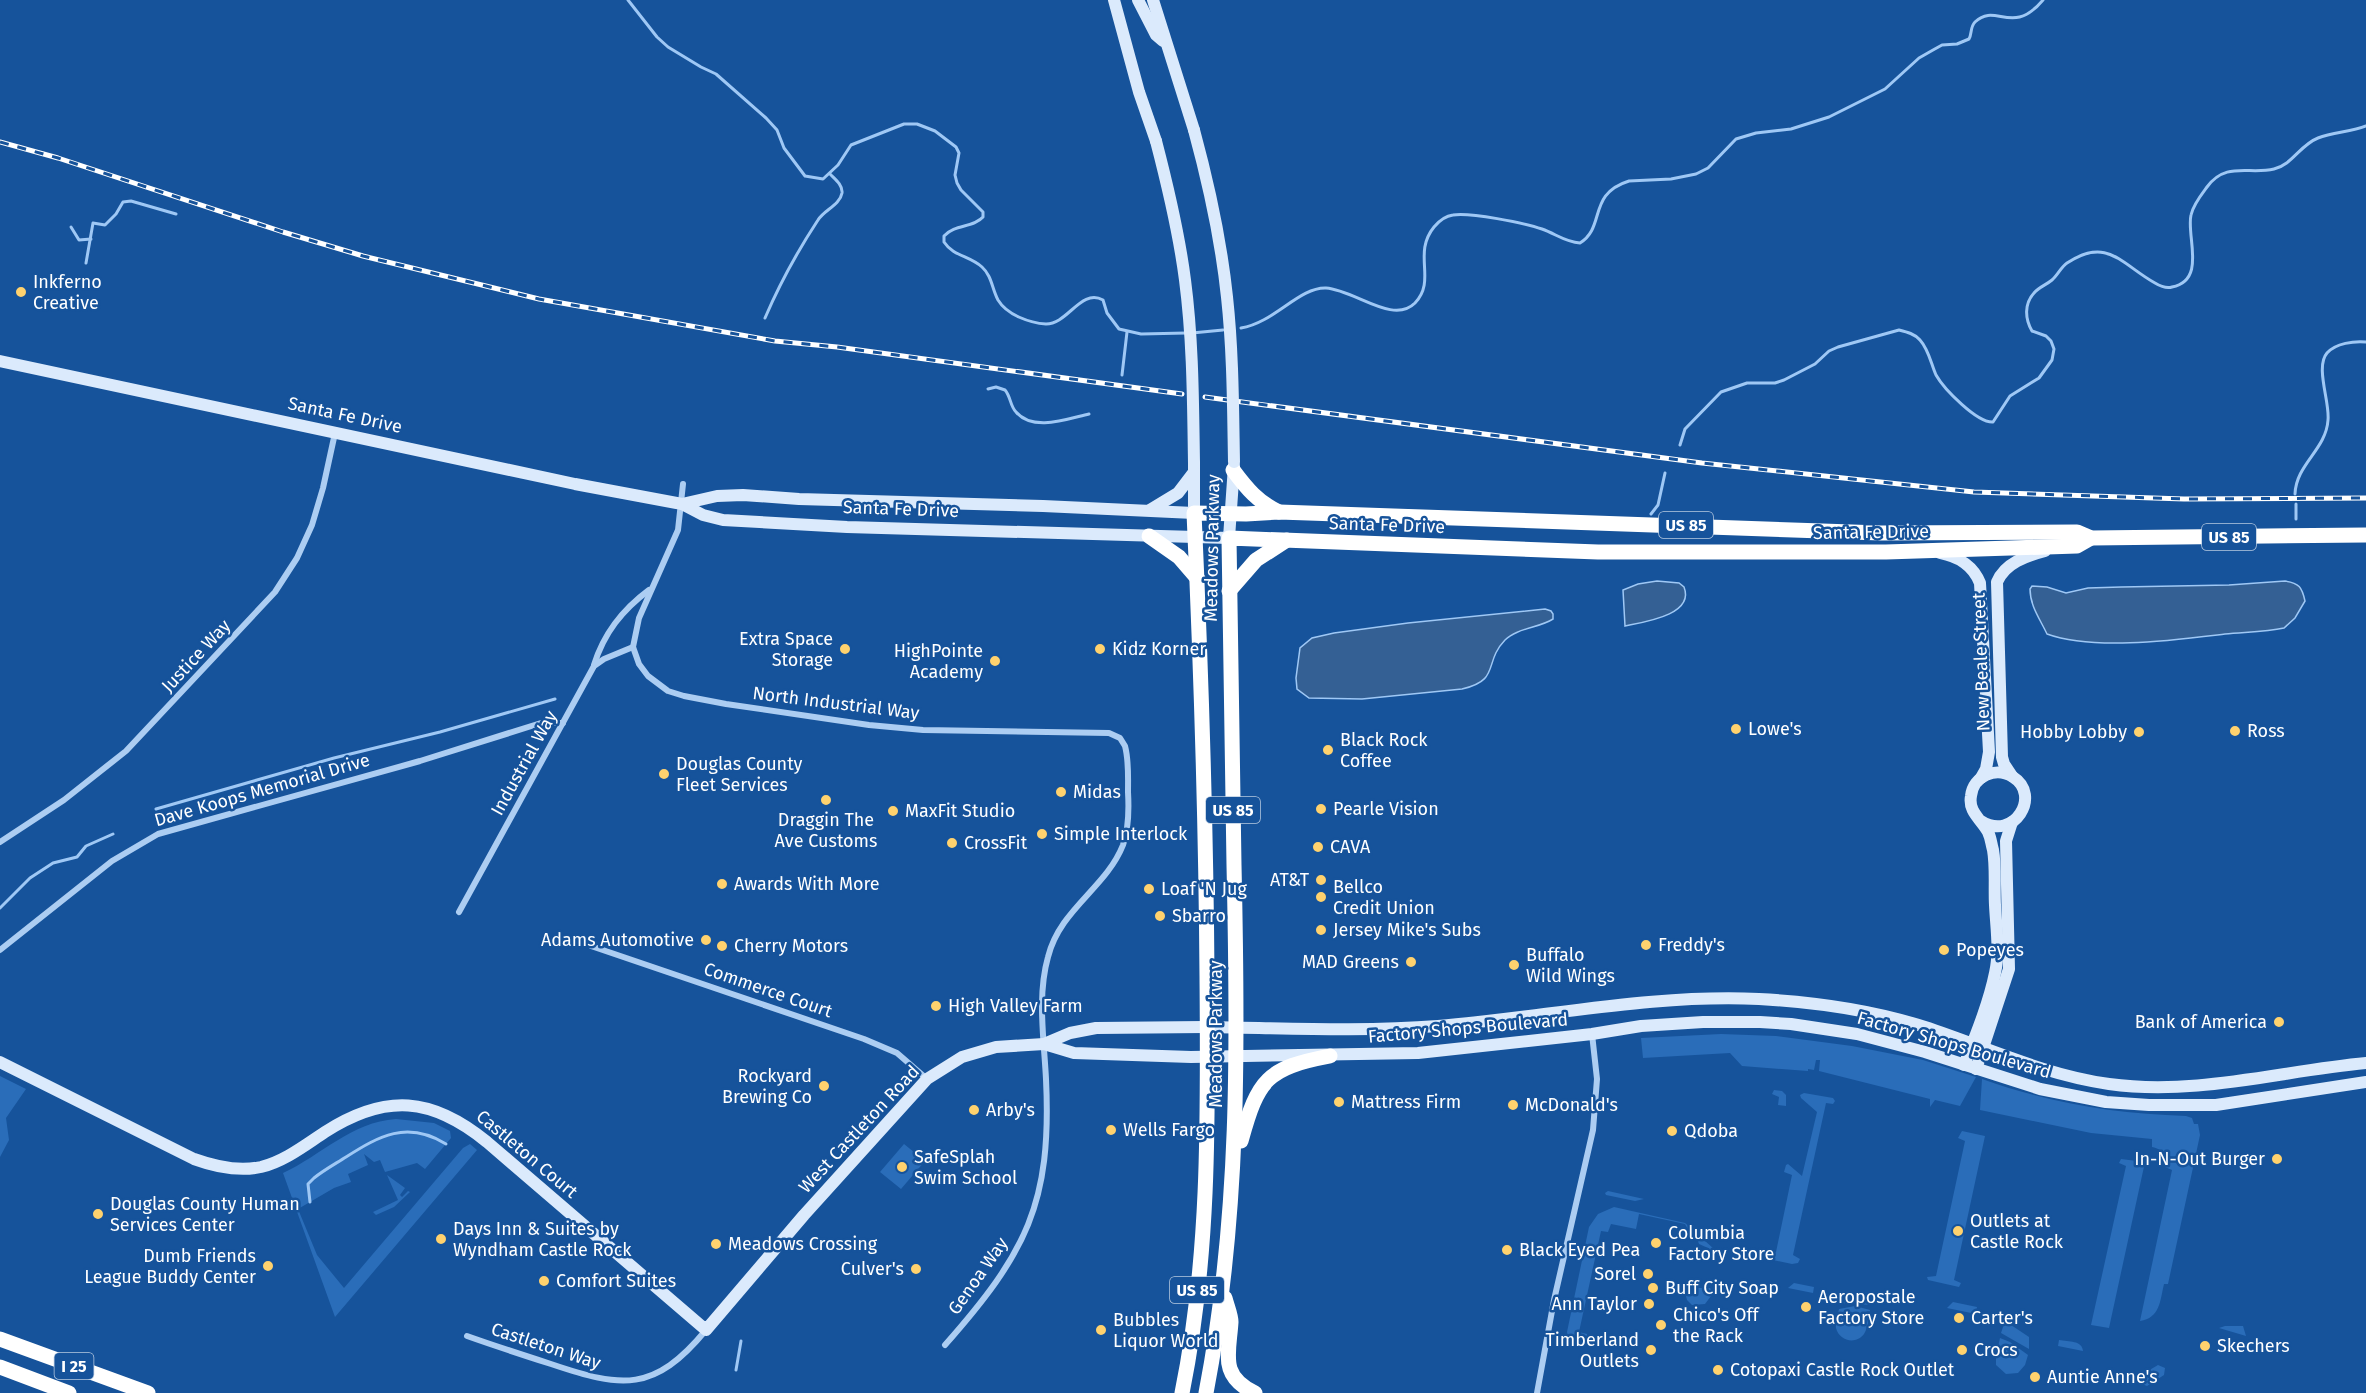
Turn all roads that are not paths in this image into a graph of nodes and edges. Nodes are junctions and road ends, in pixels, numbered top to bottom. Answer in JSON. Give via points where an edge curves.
{"nodes":[{"id":1,"x":1114,"y":0,"type":"edge"},
{"id":2,"x":1138,"y":0,"type":"edge"},
{"id":3,"x":1153,"y":0,"type":"edge"},
{"id":4,"x":1166,"y":43,"type":"junction"},
{"id":5,"x":0,"y":361,"type":"edge"},
{"id":6,"x":335,"y":433,"type":"junction"},
{"id":7,"x":1234,"y":466,"type":"junction"},
{"id":8,"x":1194,"y":467,"type":"junction"},
{"id":9,"x":683,"y":484,"type":"dead end"},
{"id":10,"x":682,"y":504,"type":"junction"},
{"id":11,"x":1149,"y":510,"type":"junction"},
{"id":12,"x":1279,"y":512,"type":"junction"},
{"id":13,"x":1194,"y":513,"type":"junction"},
{"id":14,"x":1230,"y":514,"type":"junction"},
{"id":15,"x":2366,"y":535,"type":"edge"},
{"id":16,"x":1149,"y":536,"type":"junction"},
{"id":17,"x":1196,"y":538,"type":"junction"},
{"id":18,"x":1230,"y":538,"type":"junction"},
{"id":19,"x":2091,"y":538,"type":"junction"},
{"id":20,"x":1288,"y":540,"type":"junction"},
{"id":21,"x":2059,"y":547,"type":"junction"},
{"id":22,"x":1924,"y":551,"type":"junction"},
{"id":23,"x":1198,"y":579,"type":"junction"},
{"id":24,"x":652,"y":588,"type":"junction"},
{"id":25,"x":1229,"y":591,"type":"junction"},
{"id":26,"x":633,"y":647,"type":"junction"},
{"id":27,"x":594,"y":666,"type":"junction"},
{"id":28,"x":563,"y":723,"type":"junction"},
{"id":29,"x":2012,"y":776,"type":"junction"},
{"id":30,"x":1981,"y":778,"type":"junction"},
{"id":31,"x":1981,"y":821,"type":"junction"},
{"id":32,"x":2012,"y":822,"type":"junction"},
{"id":33,"x":0,"y":842,"type":"edge"},
{"id":34,"x":459,"y":912,"type":"dead end"},
{"id":35,"x":591,"y":946,"type":"dead end"},
{"id":36,"x":0,"y":950,"type":"edge"},
{"id":37,"x":1208,"y":1027,"type":"junction"},
{"id":38,"x":1236,"y":1029,"type":"junction"},
{"id":39,"x":1592,"y":1035,"type":"junction"},
{"id":40,"x":1044,"y":1044,"type":"junction"},
{"id":41,"x":1978,"y":1047,"type":"junction"},
{"id":42,"x":1330,"y":1056,"type":"junction"},
{"id":43,"x":1208,"y":1057,"type":"junction"},
{"id":44,"x":1237,"y":1057,"type":"junction"},
{"id":45,"x":0,"y":1062,"type":"edge"},
{"id":46,"x":2366,"y":1063,"type":"edge"},
{"id":47,"x":1970,"y":1067,"type":"junction"},
{"id":48,"x":927,"y":1079,"type":"junction"},
{"id":49,"x":2366,"y":1082,"type":"edge"},
{"id":50,"x":1234,"y":1167,"type":"junction"},
{"id":51,"x":1223,"y":1291,"type":"junction"},
{"id":52,"x":706,"y":1330,"type":"junction"},
{"id":53,"x":467,"y":1336,"type":"dead end"},
{"id":54,"x":0,"y":1339,"type":"edge"},
{"id":55,"x":945,"y":1345,"type":"dead end"},
{"id":56,"x":0,"y":1367,"type":"edge"},
{"id":57,"x":69,"y":1393,"type":"edge"},
{"id":58,"x":148,"y":1393,"type":"edge"},
{"id":59,"x":1182,"y":1393,"type":"edge"},
{"id":60,"x":1206,"y":1393,"type":"edge"},
{"id":61,"x":1255,"y":1393,"type":"edge"},
{"id":62,"x":1537,"y":1393,"type":"edge"}],
"edges":[{"from":1,"to":8,"type":"main road","name":"Meadows Parkway","bridge":true,"via":[[1173,207],[1191,339]]},
{"from":2,"to":4,"type":"main road","via":[[1156,35]]},
{"from":3,"to":4,"type":"main road","name":"Meadows Parkway"},
{"from":4,"to":7,"type":"main road","name":"Meadows Parkway","bridge":true,"via":[[1212,201],[1226,286]]},
{"from":5,"to":6,"type":"main road","name":"Santa Fe Drive"},
{"from":6,"to":10,"type":"main road","name":"Santa Fe Drive"},
{"from":6,"to":33,"type":"street","name":"Justice Way","via":[[312,525],[275,592],[126,751],[64,800]]},
{"from":7,"to":12,"type":"highway","via":[[1251,494]]},
{"from":7,"to":14,"type":"main road","name":"Meadows Parkway"},
{"from":8,"to":11,"type":"main road","via":[[1178,493]]},
{"from":8,"to":13,"type":"main road","name":"Meadows Parkway"},
{"from":9,"to":10,"type":"street"},
{"from":10,"to":11,"type":"main road","name":"Santa Fe Drive","via":[[743,495]]},
{"from":10,"to":16,"type":"main road","name":"Santa Fe Drive","via":[[712,519],[754,523]]},
{"from":10,"to":24,"type":"street","via":[[678,530]]},
{"from":11,"to":13,"type":"main road","name":"Santa Fe Drive"},
{"from":12,"to":14,"type":"highway","name":"Santa Fe Drive","number":"US 85"},
{"from":12,"to":19,"type":"highway","name":"Santa Fe Drive","number":"US 85","via":[[1881,533],[2077,532]]},
{"from":13,"to":14,"type":"highway","name":"Santa Fe Drive","number":"US 85"},
{"from":13,"to":17,"type":"highway","name":"Meadows Parkway","number":"US 85"},
{"from":14,"to":18,"type":"main road","name":"Meadows Parkway"},
{"from":15,"to":19,"type":"highway","name":"Santa Fe Drive","number":"US 85"},
{"from":16,"to":17,"type":"main road","name":"Santa Fe Drive"},
{"from":16,"to":23,"type":"highway","via":[[1179,556]]},
{"from":17,"to":18,"type":"main road","name":"Santa Fe Drive"},
{"from":17,"to":23,"type":"highway","name":"Meadows Parkway","number":"US 85"},
{"from":18,"to":20,"type":"highway","name":"Santa Fe Drive"},
{"from":18,"to":25,"type":"highway","name":"Meadows Parkway"},
{"from":19,"to":21,"type":"highway","name":"Santa Fe Drive","number":"US 85","via":[[2077,546]]},
{"from":20,"to":22,"type":"highway","name":"Santa Fe Drive","number":"US 85","via":[[1598,552]]},
{"from":20,"to":25,"type":"highway","via":[[1256,560]]},
{"from":21,"to":22,"type":"highway","name":"Santa Fe Drive","number":"US 85"},
{"from":21,"to":29,"type":"main road","name":"New Beale Street","via":[[2013,563],[1997,582],[2002,756]]},
{"from":22,"to":30,"type":"main road","name":"New Beale Street","via":[[1964,561],[1980,583],[1989,752]]},
{"from":23,"to":37,"type":"highway","name":"Meadows Parkway","number":"US 85"},
{"from":24,"to":26,"type":"street","via":[[639,618]]},
{"from":24,"to":27,"type":"street","via":[[616,620]]},
{"from":25,"to":38,"type":"highway","name":"Meadows Parkway","number":"US 85"},
{"from":26,"to":27,"type":"street"},
{"from":26,"to":40,"type":"street","name":"North Industrial Way","via":[[648,676],[668,692],[684,696],[869,725],[923,730],[1098,732],[1120,738],[1127,755],[1125,839],[1111,866],[1067,916],[1052,942],[1043,987]]},
{"from":27,"to":28,"type":"street","name":"Industrial Way"},
{"from":28,"to":34,"type":"street","name":"Industrial Way"},
{"from":28,"to":36,"type":"street","name":"Dave Koops Memorial Drive","via":[[541,723],[420,762],[158,834],[112,861]]},
{"from":29,"to":30,"type":"main road","via":[[2000,772]]},
{"from":29,"to":32,"type":"main road","via":[[2025,799],[2022,811]]},
{"from":30,"to":31,"type":"main road","via":[[1970,801]]},
{"from":31,"to":32,"type":"main road","via":[[1994,827]]},
{"from":31,"to":41,"type":"main road","via":[[1994,855],[1997,958]]},
{"from":32,"to":41,"type":"main road","via":[[2006,841],[2009,969]]},
{"from":35,"to":48,"type":"street","name":"Commerce Court","via":[[873,1042],[897,1053]]},
{"from":37,"to":38,"type":"main road","name":"Factory Shops Boulevard"},
{"from":37,"to":40,"type":"main road","name":"Factory Shops Boulevard","via":[[1096,1028]]},
{"from":37,"to":43,"type":"highway","name":"Meadows Parkway","number":"US 85"},
{"from":38,"to":41,"type":"main road","name":"Factory Shops Boulevard","via":[[1410,1028],[1645,1002],[1723,998],[1796,1002],[1860,1012],[1924,1027]]},
{"from":38,"to":44,"type":"highway","name":"Meadows Parkway","number":"US 85"},
{"from":39,"to":42,"type":"main road","name":"Factory Shops Boulevard","via":[[1418,1053]]},
{"from":39,"to":47,"type":"main road","name":"Factory Shops Boulevard","via":[[1671,1024],[1791,1024],[1857,1034]]},
{"from":39,"to":62,"type":"street","via":[[1597,1079],[1593,1130]]},
{"from":40,"to":43,"type":"main road","name":"Factory Shops Boulevard","via":[[1074,1053]]},
{"from":40,"to":48,"type":"main road","name":"West Castleton Road","via":[[974,1052]]},
{"from":40,"to":55,"type":"street","name":"Genoa Way","via":[[1047,1145],[1032,1217],[1002,1275]]},
{"from":41,"to":46,"type":"main road","name":"Factory Shops Boulevard","via":[[2057,1074],[2153,1088],[2216,1085]]},
{"from":41,"to":47,"type":"main road"},
{"from":42,"to":44,"type":"main road","name":"Factory Shops Boulevard"},
{"from":42,"to":50,"type":"highway","via":[[1286,1066],[1264,1085],[1249,1113]]},
{"from":43,"to":44,"type":"main road","name":"Factory Shops Boulevard"},
{"from":43,"to":59,"type":"highway","name":"Meadows Parkway","number":"US 85","via":[[1202,1245]]},
{"from":44,"to":50,"type":"highway","name":"Meadows Parkway","number":"US 85"},
{"from":45,"to":52,"type":"main road","name":"Castleton Court","via":[[194,1159],[234,1169],[279,1161],[347,1119],[375,1108],[408,1105],[437,1111],[462,1122]]},
{"from":47,"to":49,"type":"main road","name":"Factory Shops Boulevard","via":[[2064,1095],[2149,1105],[2216,1105]]},
{"from":48,"to":52,"type":"main road","name":"West Castleton Road"},
{"from":50,"to":51,"type":"highway","name":"Meadows Parkway","number":"US 85"},
{"from":51,"to":60,"type":"highway","name":"Meadows Parkway","number":"US 85"},
{"from":51,"to":61,"type":"highway","via":[[1231,1320],[1228,1365],[1240,1384]]},
{"from":52,"to":53,"type":"street","name":"Castleton Way","via":[[682,1357],[660,1372],[615,1382]]},
{"from":54,"to":58,"type":"highway","number":"I 25"},
{"from":56,"to":57,"type":"highway","number":"I 25"}]}
